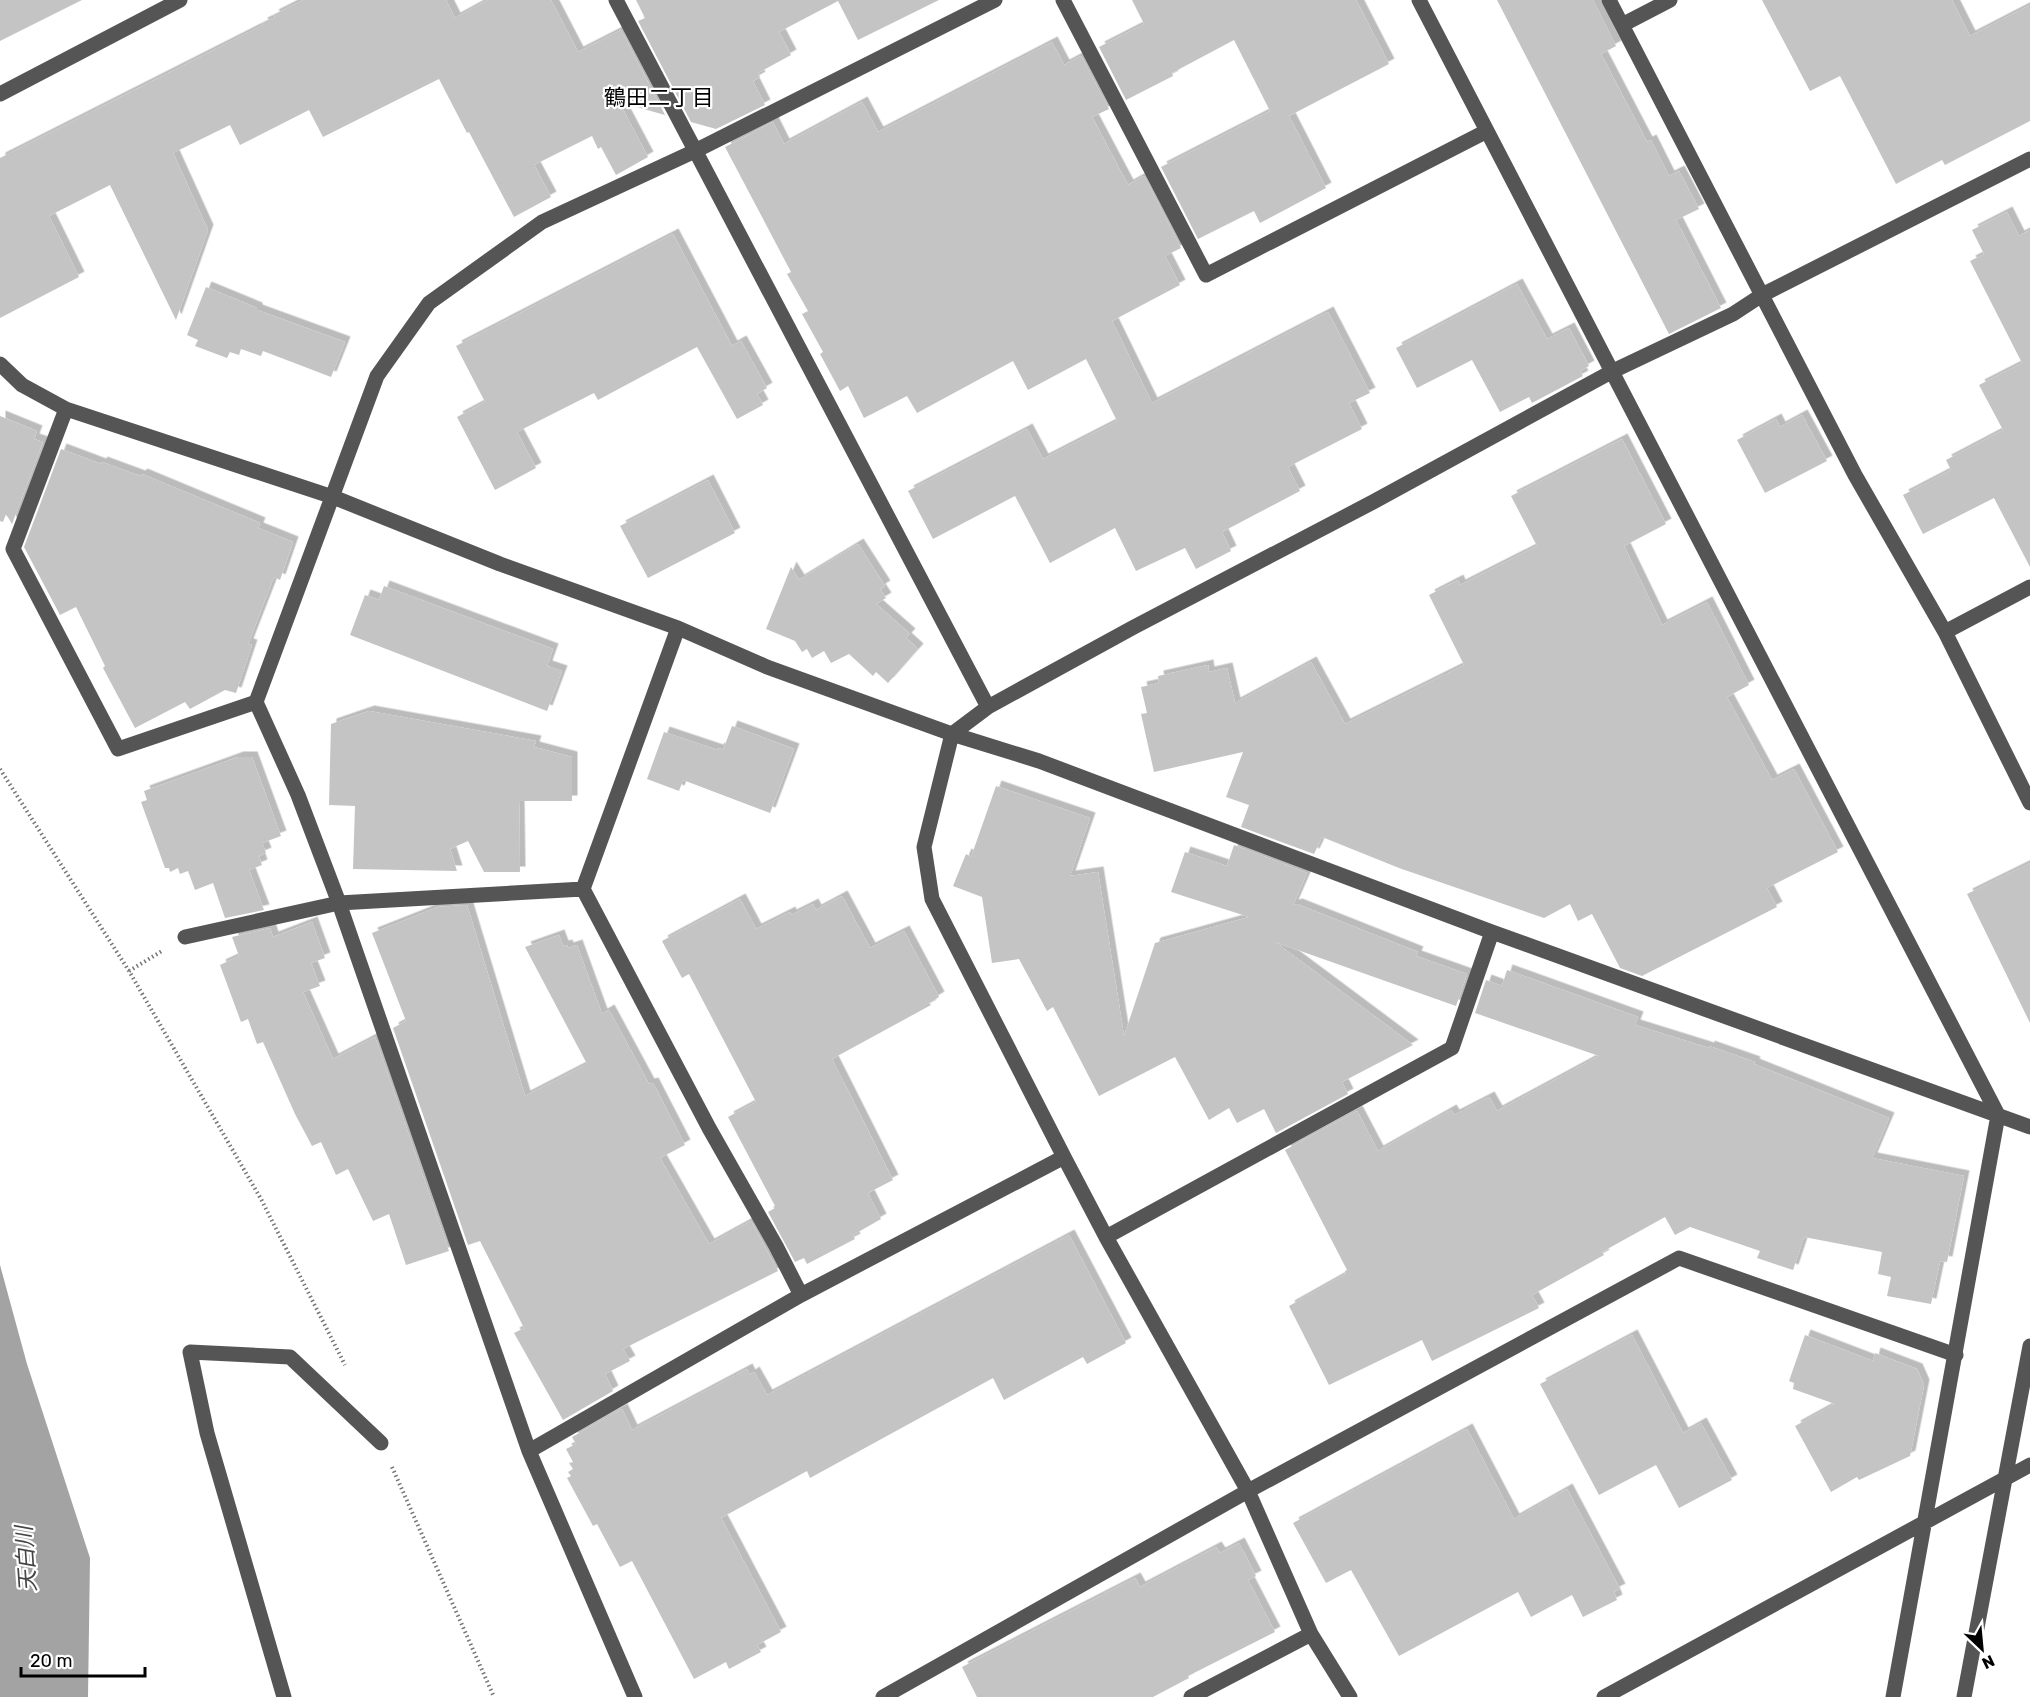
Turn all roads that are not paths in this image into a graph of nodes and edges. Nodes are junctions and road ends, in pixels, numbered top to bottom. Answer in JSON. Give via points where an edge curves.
{"nodes":[{"id":1,"x":180,"y":0,"type":"edge"},
{"id":2,"x":616,"y":0,"type":"edge"},
{"id":3,"x":994,"y":0,"type":"edge"},
{"id":4,"x":1063,"y":0,"type":"edge"},
{"id":5,"x":1419,"y":0,"type":"edge"},
{"id":6,"x":1609,"y":0,"type":"edge"},
{"id":7,"x":1670,"y":0,"type":"edge"},
{"id":8,"x":1622,"y":25,"type":"junction"},
{"id":9,"x":0,"y":94,"type":"edge"},
{"id":10,"x":1487,"y":130,"type":"junction"},
{"id":11,"x":695,"y":151,"type":"junction"},
{"id":12,"x":2030,"y":159,"type":"edge"},
{"id":13,"x":1762,"y":295,"type":"junction"},
{"id":14,"x":0,"y":364,"type":"edge"},
{"id":15,"x":1613,"y":371,"type":"junction"},
{"id":16,"x":66,"y":409,"type":"junction"},
{"id":17,"x":333,"y":497,"type":"junction"},
{"id":18,"x":2030,"y":587,"type":"edge"},
{"id":19,"x":678,"y":628,"type":"junction"},
{"id":20,"x":1944,"y":632,"type":"junction"},
{"id":21,"x":256,"y":702,"type":"junction"},
{"id":22,"x":988,"y":707,"type":"junction"},
{"id":23,"x":952,"y":734,"type":"junction"},
{"id":24,"x":2030,"y":803,"type":"edge"},
{"id":25,"x":583,"y":889,"type":"junction"},
{"id":26,"x":339,"y":903,"type":"junction"},
{"id":27,"x":1492,"y":932,"type":"junction"},
{"id":28,"x":185,"y":937,"type":"road end"},
{"id":29,"x":1998,"y":1115,"type":"junction"},
{"id":30,"x":2030,"y":1126,"type":"edge"},
{"id":31,"x":1064,"y":1157,"type":"junction"},
{"id":32,"x":1106,"y":1237,"type":"junction"},
{"id":33,"x":801,"y":1295,"type":"junction"},
{"id":34,"x":2030,"y":1346,"type":"edge"},
{"id":35,"x":1956,"y":1355,"type":"junction"},
{"id":36,"x":381,"y":1443,"type":"road end"},
{"id":37,"x":529,"y":1451,"type":"junction"},
{"id":38,"x":2030,"y":1465,"type":"edge"},
{"id":39,"x":2004,"y":1479,"type":"junction"},
{"id":40,"x":1248,"y":1491,"type":"junction"},
{"id":41,"x":1926,"y":1522,"type":"junction"},
{"id":42,"x":1311,"y":1634,"type":"junction"},
{"id":43,"x":284,"y":1697,"type":"edge"},
{"id":44,"x":635,"y":1697,"type":"edge"},
{"id":45,"x":884,"y":1697,"type":"edge"},
{"id":46,"x":1191,"y":1697,"type":"edge"},
{"id":47,"x":1350,"y":1697,"type":"edge"},
{"id":48,"x":1604,"y":1697,"type":"edge"},
{"id":49,"x":1893,"y":1697,"type":"edge"},
{"id":50,"x":1964,"y":1697,"type":"edge"}],
"edges":[{"from":1,"to":9,"type":"street"},
{"from":2,"to":11,"type":"street"},
{"from":3,"to":11,"type":"street"},
{"from":4,"to":10,"type":"street","via":[[1206,275]]},
{"from":5,"to":10,"type":"street"},
{"from":6,"to":8,"type":"street"},
{"from":7,"to":8,"type":"street"},
{"from":8,"to":13,"type":"street"},
{"from":10,"to":15,"type":"street"},
{"from":11,"to":17,"type":"street","via":[[542,222],[429,303],[377,376]]},
{"from":11,"to":22,"type":"street"},
{"from":12,"to":13,"type":"street"},
{"from":13,"to":15,"type":"street","via":[[1733,314]]},
{"from":13,"to":20,"type":"street","via":[[1855,476]]},
{"from":14,"to":16,"type":"street","via":[[22,385]]},
{"from":15,"to":22,"type":"street"},
{"from":15,"to":29,"type":"street"},
{"from":16,"to":17,"type":"street"},
{"from":16,"to":21,"type":"street","via":[[13,549],[118,749]]},
{"from":17,"to":19,"type":"street","via":[[500,564]]},
{"from":17,"to":21,"type":"street"},
{"from":18,"to":20,"type":"street"},
{"from":19,"to":23,"type":"street","via":[[767,667]]},
{"from":19,"to":25,"type":"street"},
{"from":20,"to":24,"type":"street"},
{"from":21,"to":26,"type":"street","via":[[298,795]]},
{"from":22,"to":23,"type":"street"},
{"from":23,"to":27,"type":"street","via":[[1039,761]]},
{"from":23,"to":31,"type":"street","via":[[924,847],[932,899]]},
{"from":25,"to":26,"type":"street"},
{"from":25,"to":33,"type":"street"},
{"from":26,"to":28,"type":"street"},
{"from":26,"to":37,"type":"street"},
{"from":27,"to":29,"type":"street"},
{"from":27,"to":32,"type":"street","via":[[1452,1048]]},
{"from":29,"to":30,"type":"street"},
{"from":29,"to":35,"type":"street"},
{"from":31,"to":32,"type":"street"},
{"from":31,"to":33,"type":"street"},
{"from":32,"to":40,"type":"street"},
{"from":33,"to":37,"type":"street"},
{"from":34,"to":39,"type":"street"},
{"from":35,"to":40,"type":"street","via":[[1679,1258]]},
{"from":35,"to":41,"type":"street"},
{"from":36,"to":43,"type":"street","via":[[290,1357],[190,1352],[207,1432]]},
{"from":37,"to":44,"type":"street"},
{"from":38,"to":39,"type":"street"},
{"from":39,"to":41,"type":"street"},
{"from":39,"to":50,"type":"street"},
{"from":40,"to":42,"type":"street"},
{"from":40,"to":45,"type":"street"},
{"from":41,"to":48,"type":"street"},
{"from":41,"to":49,"type":"street"},
{"from":42,"to":46,"type":"street"},
{"from":42,"to":47,"type":"street"}]}
